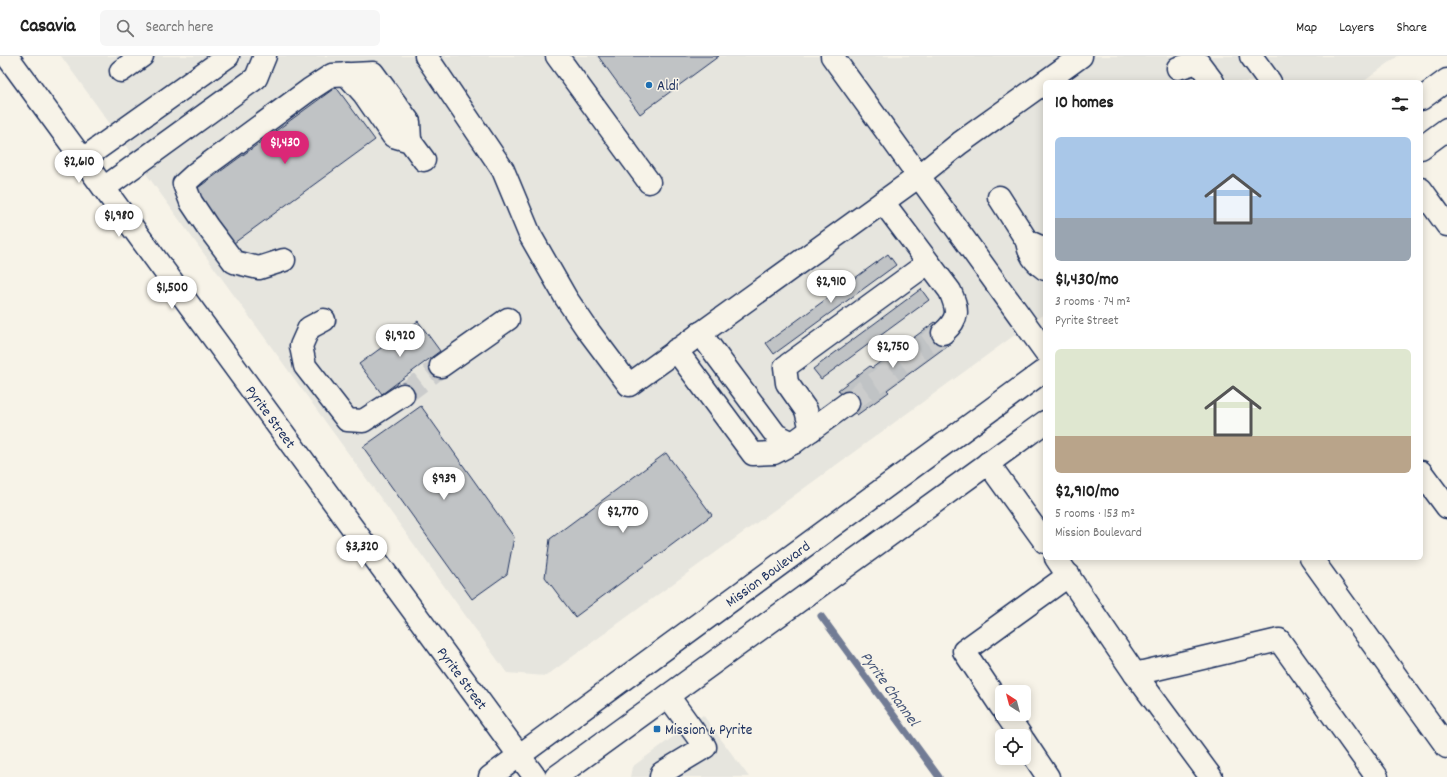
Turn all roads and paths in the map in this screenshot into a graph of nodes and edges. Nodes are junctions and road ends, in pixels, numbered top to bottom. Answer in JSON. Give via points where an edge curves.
{"nodes":[{"id":1,"x":7,"y":56,"type":"edge"},
{"id":2,"x":142,"y":56,"type":"edge"},
{"id":3,"x":228,"y":56,"type":"edge"},
{"id":4,"x":265,"y":56,"type":"edge"},
{"id":5,"x":426,"y":56,"type":"edge"},
{"id":6,"x":558,"y":56,"type":"edge"},
{"id":7,"x":832,"y":56,"type":"edge"},
{"id":8,"x":1081,"y":56,"type":"edge"},
{"id":9,"x":1251,"y":56,"type":"edge"},
{"id":10,"x":1178,"y":68,"type":"dead end"},
{"id":11,"x":121,"y":71,"type":"dead end"},
{"id":12,"x":1048,"y":80,"type":"edge"},
{"id":13,"x":1212,"y":80,"type":"edge"},
{"id":14,"x":1269,"y":80,"type":"edge"},
{"id":15,"x":1447,"y":80,"type":"edge"},
{"id":16,"x":1043,"y":83,"type":"edge"},
{"id":17,"x":1423,"y":98,"type":"edge"},
{"id":18,"x":1447,"y":129,"type":"edge"},
{"id":19,"x":1423,"y":147,"type":"edge"},
{"id":20,"x":83,"y":159,"type":"junction"},
{"id":21,"x":424,"y":160,"type":"dead end"},
{"id":22,"x":919,"y":176,"type":"junction"},
{"id":23,"x":649,"y":182,"type":"dead end"},
{"id":24,"x":104,"y":188,"type":"junction"},
{"id":25,"x":1423,"y":192,"type":"edge"},
{"id":26,"x":999,"y":197,"type":"dead end"},
{"id":27,"x":882,"y":202,"type":"junction"},
{"id":28,"x":1447,"y":224,"type":"edge"},
{"id":29,"x":1036,"y":245,"type":"edge"},
{"id":30,"x":284,"y":260,"type":"dead end"},
{"id":31,"x":928,"y":263,"type":"junction"},
{"id":32,"x":1043,"y":267,"type":"edge"},
{"id":33,"x":508,"y":319,"type":"dead end"},
{"id":34,"x":324,"y":320,"type":"dead end"},
{"id":35,"x":943,"y":333,"type":"tunnel mouth"},
{"id":36,"x":688,"y":342,"type":"junction"},
{"id":37,"x":1043,"y":348,"type":"edge"},
{"id":38,"x":441,"y":366,"type":"tunnel mouth"},
{"id":39,"x":1043,"y":371,"type":"edge"},
{"id":40,"x":403,"y":394,"type":"tunnel mouth"},
{"id":41,"x":848,"y":403,"type":"tunnel mouth"},
{"id":42,"x":1043,"y":423,"type":"edge"},
{"id":43,"x":811,"y":430,"type":"junction"},
{"id":44,"x":793,"y":442,"type":"junction"},
{"id":45,"x":988,"y":463,"type":"junction"},
{"id":46,"x":1423,"y":475,"type":"edge"},
{"id":47,"x":1447,"y":507,"type":"edge"},
{"id":48,"x":1043,"y":539,"type":"edge"},
{"id":49,"x":1312,"y":560,"type":"edge"},
{"id":50,"x":1063,"y":566,"type":"edge"},
{"id":51,"x":1136,"y":674,"type":"junction"},
{"id":52,"x":668,"y":696,"type":"junction"},
{"id":53,"x":995,"y":698,"type":"edge"},
{"id":54,"x":1447,"y":747,"type":"edge"},
{"id":55,"x":1031,"y":752,"type":"edge"},
{"id":56,"x":520,"y":756,"type":"junction"},
{"id":57,"x":490,"y":777,"type":"edge"},
{"id":58,"x":535,"y":777,"type":"edge"},
{"id":59,"x":556,"y":777,"type":"edge"},
{"id":60,"x":661,"y":777,"type":"edge"},
{"id":61,"x":1048,"y":777,"type":"edge"},
{"id":62,"x":1211,"y":777,"type":"edge"},
{"id":63,"x":1377,"y":777,"type":"edge"}],
"edges":[{"from":1,"to":20,"type":"main road","name":"Pyrite Street"},
{"from":2,"to":11,"type":"main road"},
{"from":3,"to":20,"type":"main road"},
{"from":4,"to":24,"type":"main road","via":[[256,78]]},
{"from":5,"to":36,"type":"main road","via":[[503,170],[530,235],[566,298],[629,385]]},
{"from":6,"to":23,"type":"main road"},
{"from":7,"to":22,"type":"main road"},
{"from":8,"to":12,"type":"main road"},
{"from":9,"to":14,"type":"main road"},
{"from":10,"to":13,"type":"main road","via":[[1198,62]]},
{"from":15,"to":17,"type":"main road"},
{"from":16,"to":22,"type":"main road"},
{"from":18,"to":19,"type":"main road"},
{"from":20,"to":24,"type":"main road","name":"Pyrite Street"},
{"from":21,"to":30,"type":"main road","via":[[410,140],[393,136],[364,94],[346,74],[332,75],[184,184],[191,202],[234,262],[259,268]]},
{"from":22,"to":27,"type":"main road"},
{"from":22,"to":37,"type":"main road"},
{"from":24,"to":56,"type":"main road","name":"Pyrite Street"},
{"from":25,"to":28,"type":"main road"},
{"from":26,"to":29,"type":"main road"},
{"from":27,"to":31,"type":"main road"},
{"from":27,"to":36,"type":"main road"},
{"from":29,"to":32,"type":"main road","via":[[1029,252]]},
{"from":31,"to":35,"type":"main road","via":[[950,291],[956,305],[956,316],[952,325]]},
{"from":31,"to":43,"type":"main road","via":[[785,367],[787,383],[806,410]]},
{"from":33,"to":38,"type":"main road"},
{"from":34,"to":40,"type":"main road","via":[[309,328],[301,346],[305,366],[347,420],[363,421]]},
{"from":36,"to":44,"type":"main road","via":[[776,435]]},
{"from":36,"to":44,"type":"main road","via":[[753,454],[774,453]]},
{"from":39,"to":56,"type":"main road","name":"Mission Boulevard"},
{"from":41,"to":43,"type":"main road"},
{"from":42,"to":45,"type":"main road"},
{"from":43,"to":44,"type":"main road"},
{"from":45,"to":48,"type":"main road"},
{"from":45,"to":52,"type":"main road"},
{"from":46,"to":47,"type":"main road"},
{"from":49,"to":54,"type":"main road"},
{"from":50,"to":51,"type":"main road"},
{"from":50,"to":53,"type":"main road","via":[[964,651]]},
{"from":51,"to":62,"type":"main road"},
{"from":51,"to":63,"type":"main road","via":[[1279,640]]},
{"from":52,"to":59,"type":"main road"},
{"from":52,"to":60,"type":"main road","via":[[705,747],[662,773]]},
{"from":55,"to":61,"type":"main road"},
{"from":56,"to":57,"type":"main road","name":"Mission Boulevard"},
{"from":56,"to":58,"type":"main road","name":"Pyrite Street"}]}
